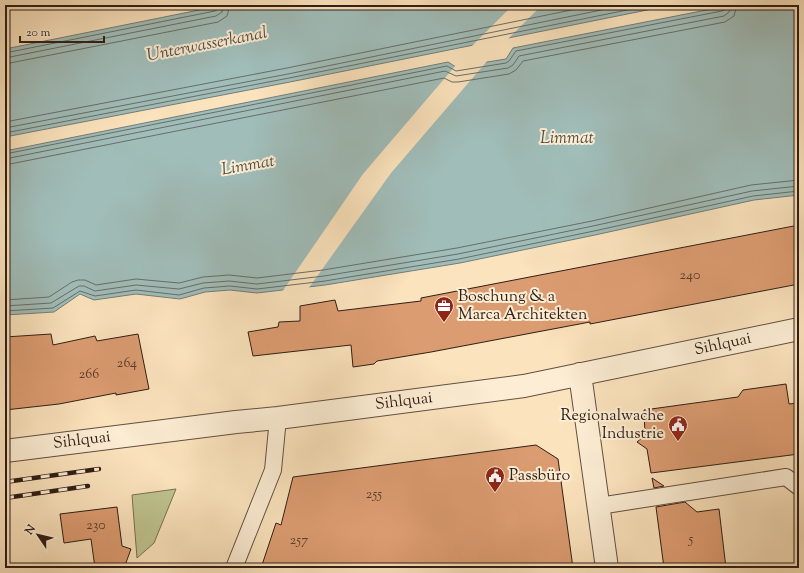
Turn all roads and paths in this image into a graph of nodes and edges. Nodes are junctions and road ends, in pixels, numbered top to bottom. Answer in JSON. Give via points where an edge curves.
{"nodes":[{"id":1,"x":799,"y":329,"type":"edge"},
{"id":2,"x":580,"y":374,"type":"junction"},
{"id":3,"x":278,"y":418,"type":"junction"},
{"id":4,"x":5,"y":451,"type":"edge"},
{"id":5,"x":799,"y":487,"type":"edge"},
{"id":6,"x":599,"y":506,"type":"junction"},
{"id":7,"x":234,"y":568,"type":"edge"},
{"id":8,"x":607,"y":568,"type":"edge"}],
"edges":[{"from":1,"to":2,"type":"street","name":"Sihlquai"},
{"from":2,"to":3,"type":"street","name":"Sihlquai","via":[[524,386]]},
{"from":2,"to":6,"type":"street"},
{"from":3,"to":4,"type":"street","name":"Sihlquai"},
{"from":3,"to":7,"type":"lane","via":[[274,470]]},
{"from":5,"to":6,"type":"lane","via":[[786,477]]},
{"from":6,"to":8,"type":"street"}]}
